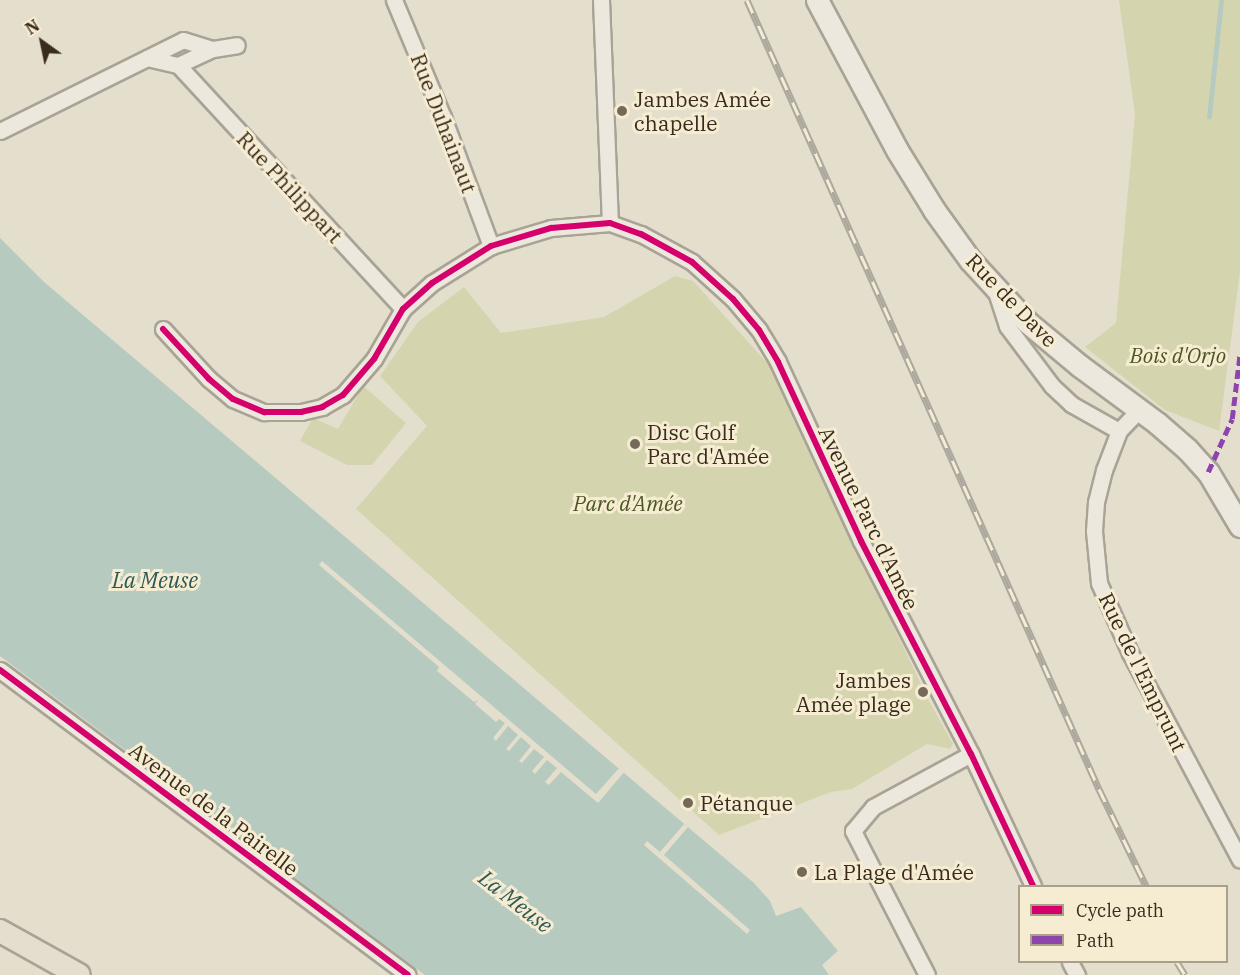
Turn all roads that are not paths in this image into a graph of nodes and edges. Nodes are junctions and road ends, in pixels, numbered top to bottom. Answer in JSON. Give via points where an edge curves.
{"nodes":[{"id":1,"x":394,"y":0,"type":"edge"},
{"id":2,"x":602,"y":0,"type":"edge"},
{"id":3,"x":817,"y":0,"type":"edge"},
{"id":4,"x":237,"y":45,"type":"dead end"},
{"id":5,"x":213,"y":49,"type":"junction"},
{"id":6,"x":147,"y":58,"type":"junction"},
{"id":7,"x":178,"y":65,"type":"junction"},
{"id":8,"x":0,"y":131,"type":"edge"},
{"id":9,"x":610,"y":223,"type":"junction"},
{"id":10,"x":491,"y":246,"type":"junction"},
{"id":11,"x":995,"y":290,"type":"junction"},
{"id":12,"x":403,"y":309,"type":"junction"},
{"id":13,"x":163,"y":329,"type":"dead end"},
{"id":14,"x":1139,"y":410,"type":"junction"},
{"id":15,"x":1119,"y":431,"type":"junction"},
{"id":16,"x":1240,"y":526,"type":"edge"},
{"id":17,"x":0,"y":670,"type":"edge"},
{"id":18,"x":971,"y":754,"type":"junction"},
{"id":19,"x":1240,"y":860,"type":"edge"},
{"id":20,"x":1033,"y":885,"type":"edge"},
{"id":21,"x":0,"y":931,"type":"edge"},
{"id":22,"x":79,"y":975,"type":"edge"},
{"id":23,"x":408,"y":975,"type":"edge"},
{"id":24,"x":927,"y":975,"type":"edge"}],
"edges":[{"from":1,"to":10,"type":"street","name":"Rue Duhainaut"},
{"from":2,"to":9,"type":"street"},
{"from":3,"to":11,"type":"main road","name":"Rue de Dave","via":[[897,150],[934,210]]},
{"from":4,"to":5,"type":"street"},
{"from":5,"to":6,"type":"street","via":[[183,40]]},
{"from":5,"to":7,"type":"street"},
{"from":6,"to":7,"type":"street"},
{"from":6,"to":8,"type":"street"},
{"from":7,"to":12,"type":"street","name":"Rue Philippart"},
{"from":9,"to":10,"type":"street","via":[[551,228]]},
{"from":9,"to":18,"type":"street","name":"Avenue Parc d'Amée","via":[[641,234],[692,262],[759,330],[778,362],[894,608]]},
{"from":10,"to":12,"type":"street","via":[[432,283]]},
{"from":11,"to":14,"type":"main road","name":"Rue de Dave","via":[[1027,322]]},
{"from":11,"to":15,"type":"street","via":[[1007,326],[1052,386],[1071,404]]},
{"from":12,"to":13,"type":"street","via":[[374,359],[350,388],[322,407],[301,412],[264,411],[233,399],[209,380]]},
{"from":14,"to":15,"type":"street","name":"Rue de l'Emprunt"},
{"from":14,"to":16,"type":"main road","name":"Rue de Dave","via":[[1187,449],[1208,472]]},
{"from":15,"to":19,"type":"street","name":"Rue de l'Emprunt","via":[[1096,502],[1094,531],[1099,583],[1130,653]]},
{"from":17,"to":23,"type":"street","name":"Avenue de la Pairelle"},
{"from":18,"to":20,"type":"street","name":"Avenue Parc d'Amée"},
{"from":18,"to":24,"type":"street","via":[[873,807],[853,831]]},
{"from":21,"to":22,"type":"main road"}]}
